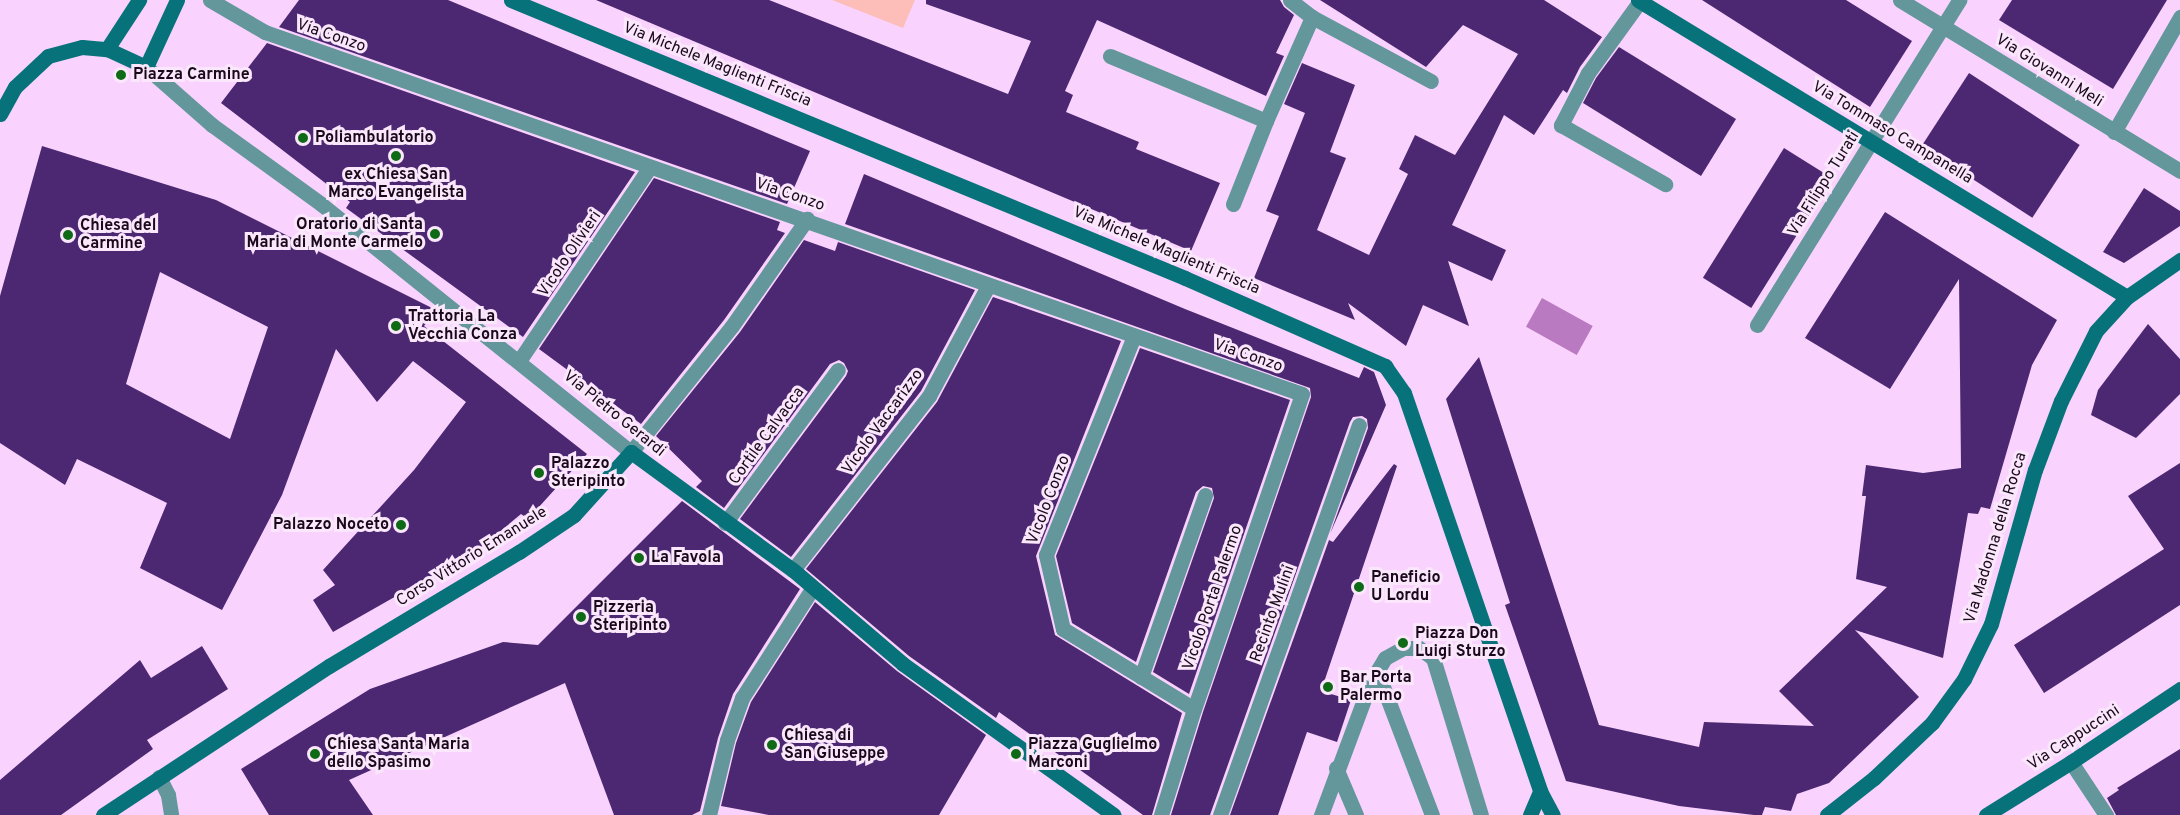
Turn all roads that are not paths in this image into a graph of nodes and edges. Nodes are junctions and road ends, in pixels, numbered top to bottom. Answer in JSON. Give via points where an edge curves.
{"nodes":[{"id":1,"x":139,"y":0,"type":"edge"},
{"id":2,"x":177,"y":0,"type":"edge"},
{"id":3,"x":210,"y":0,"type":"edge"},
{"id":4,"x":511,"y":0,"type":"edge"},
{"id":5,"x":1290,"y":0,"type":"edge"},
{"id":6,"x":1900,"y":0,"type":"edge"},
{"id":7,"x":1959,"y":0,"type":"edge"},
{"id":8,"x":1639,"y":1,"type":"edge"},
{"id":9,"x":1312,"y":17,"type":"junction"},
{"id":10,"x":2180,"y":18,"type":"edge"},
{"id":11,"x":1943,"y":27,"type":"junction"},
{"id":12,"x":107,"y":49,"type":"junction"},
{"id":13,"x":1110,"y":56,"type":"dead end"},
{"id":14,"x":146,"y":67,"type":"junction"},
{"id":15,"x":1431,"y":81,"type":"dead end"},
{"id":16,"x":0,"y":114,"type":"edge"},
{"id":17,"x":1266,"y":121,"type":"junction"},
{"id":18,"x":2114,"y":132,"type":"junction"},
{"id":19,"x":1872,"y":141,"type":"junction"},
{"id":20,"x":650,"y":167,"type":"junction"},
{"id":21,"x":2180,"y":171,"type":"edge"},
{"id":22,"x":1665,"y":184,"type":"dead end"},
{"id":23,"x":1233,"y":204,"type":"dead end"},
{"id":24,"x":807,"y":219,"type":"junction"},
{"id":25,"x":2180,"y":260,"type":"edge"},
{"id":26,"x":988,"y":286,"type":"junction"},
{"id":27,"x":2127,"y":297,"type":"junction"},
{"id":28,"x":1757,"y":326,"type":"dead end"},
{"id":29,"x":1134,"y":336,"type":"junction"},
{"id":30,"x":519,"y":361,"type":"junction"},
{"id":31,"x":838,"y":370,"type":"dead end"},
{"id":32,"x":1302,"y":394,"type":"joint"},
{"id":33,"x":1359,"y":425,"type":"dead end"},
{"id":34,"x":631,"y":452,"type":"junction"},
{"id":35,"x":1205,"y":495,"type":"dead end"},
{"id":36,"x":725,"y":523,"type":"junction"},
{"id":37,"x":793,"y":570,"type":"junction"},
{"id":38,"x":812,"y":589,"type":"junction"},
{"id":39,"x":1377,"y":671,"type":"junction"},
{"id":40,"x":1141,"y":677,"type":"junction"},
{"id":41,"x":2180,"y":688,"type":"edge"},
{"id":42,"x":1194,"y":709,"type":"junction"},
{"id":43,"x":2071,"y":762,"type":"junction"},
{"id":44,"x":1336,"y":768,"type":"junction"},
{"id":45,"x":159,"y":777,"type":"junction"},
{"id":46,"x":1540,"y":791,"type":"junction"},
{"id":47,"x":103,"y":815,"type":"edge"},
{"id":48,"x":171,"y":815,"type":"edge"},
{"id":49,"x":709,"y":815,"type":"edge"},
{"id":50,"x":1114,"y":815,"type":"edge"},
{"id":51,"x":1161,"y":815,"type":"edge"},
{"id":52,"x":1220,"y":815,"type":"edge"},
{"id":53,"x":1321,"y":815,"type":"edge"},
{"id":54,"x":1356,"y":815,"type":"edge"},
{"id":55,"x":1432,"y":815,"type":"edge"},
{"id":56,"x":1481,"y":815,"type":"edge"},
{"id":57,"x":1530,"y":815,"type":"edge"},
{"id":58,"x":1553,"y":815,"type":"edge"},
{"id":59,"x":1827,"y":815,"type":"edge"},
{"id":60,"x":1986,"y":815,"type":"edge"},
{"id":61,"x":2106,"y":815,"type":"edge"}],
"edges":[{"from":1,"to":12,"type":"street"},
{"from":2,"to":14,"type":"street"},
{"from":3,"to":20,"type":"street","name":"Via Conzo","via":[[266,32]]},
{"from":4,"to":46,"type":"street","name":"Via Michele Maglienti Friscia","via":[[1185,278],[1385,366],[1404,393]]},
{"from":5,"to":9,"type":"street"},
{"from":6,"to":11,"type":"street","name":"Via Giovanni Meli"},
{"from":7,"to":11,"type":"street","name":"Via Filippo Turati"},
{"from":8,"to":19,"type":"street","name":"Via Tommaso Campanella"},
{"from":8,"to":22,"type":"street","via":[[1588,73],[1562,125]]},
{"from":9,"to":15,"type":"street"},
{"from":9,"to":17,"type":"street"},
{"from":10,"to":18,"type":"street"},
{"from":11,"to":18,"type":"street","name":"Via Giovanni Meli"},
{"from":11,"to":19,"type":"street","name":"Via Filippo Turati"},
{"from":12,"to":14,"type":"street"},
{"from":12,"to":16,"type":"street","via":[[81,47],[48,56],[15,87]]},
{"from":13,"to":17,"type":"street"},
{"from":14,"to":30,"type":"street","name":"Via Pietro Gerardi","via":[[212,125],[321,204],[441,303]]},
{"from":17,"to":23,"type":"street"},
{"from":18,"to":21,"type":"street","name":"Via Giovanni Meli"},
{"from":19,"to":27,"type":"street","name":"Via Tommaso Campanella"},
{"from":19,"to":28,"type":"street","name":"Via Filippo Turati"},
{"from":20,"to":24,"type":"street","name":"Via Conzo"},
{"from":20,"to":30,"type":"street","name":"Vicolo Olivieri"},
{"from":24,"to":26,"type":"street","name":"Via Conzo"},
{"from":24,"to":34,"type":"street","name":"Corso Vittorio Emanuele","via":[[732,326]]},
{"from":25,"to":27,"type":"street","name":"Via Madonna della Rocca"},
{"from":26,"to":29,"type":"street","name":"Via Conzo"},
{"from":26,"to":37,"type":"street","name":"Vicolo Vaccarizzo","via":[[929,396]]},
{"from":27,"to":59,"type":"street","name":"Via Madonna della Rocca","via":[[2096,331],[2061,401],[2035,470],[1991,624],[1964,680],[1932,723],[1874,778]]},
{"from":29,"to":32,"type":"street","name":"Via Conzo"},
{"from":29,"to":40,"type":"street","name":"Vicolo Conzo","via":[[1046,555],[1063,629]]},
{"from":30,"to":34,"type":"street","name":"Via Pietro Gerardi"},
{"from":31,"to":36,"type":"street","name":"Cortile Calvacca"},
{"from":32,"to":42,"type":"street","name":"Vicolo Porta Palermo"},
{"from":33,"to":52,"type":"street","name":"Recinto Mulini"},
{"from":34,"to":36,"type":"street","name":"Via Pietro Gerardi"},
{"from":34,"to":45,"type":"street","name":"Corso Vittorio Emanuele","via":[[574,515],[329,666]]},
{"from":35,"to":40,"type":"street"},
{"from":36,"to":37,"type":"street","name":"Via Pietro Gerardi"},
{"from":37,"to":38,"type":"street","name":"Via Pietro Gerardi"},
{"from":38,"to":49,"type":"street","via":[[742,698],[727,740]]},
{"from":38,"to":50,"type":"street","name":"Via Pietro Gerardi","via":[[903,664]]},
{"from":39,"to":44,"type":"street"},
{"from":39,"to":55,"type":"street"},
{"from":39,"to":56,"type":"street","via":[[1385,658],[1403,648],[1419,648],[1433,658]]},
{"from":40,"to":42,"type":"street","name":"Vicolo Conzo"},
{"from":41,"to":43,"type":"street","name":"Via Cappuccini"},
{"from":42,"to":51,"type":"street","name":"Vicolo Porta Palermo"},
{"from":43,"to":60,"type":"street","name":"Via Cappuccini"},
{"from":43,"to":61,"type":"street"},
{"from":44,"to":53,"type":"street"},
{"from":44,"to":54,"type":"street"},
{"from":45,"to":47,"type":"street","name":"Corso Vittorio Emanuele"},
{"from":45,"to":48,"type":"street","via":[[168,795]]},
{"from":46,"to":57,"type":"street"},
{"from":46,"to":58,"type":"street","name":"Via Michele Maglienti Friscia"}]}
